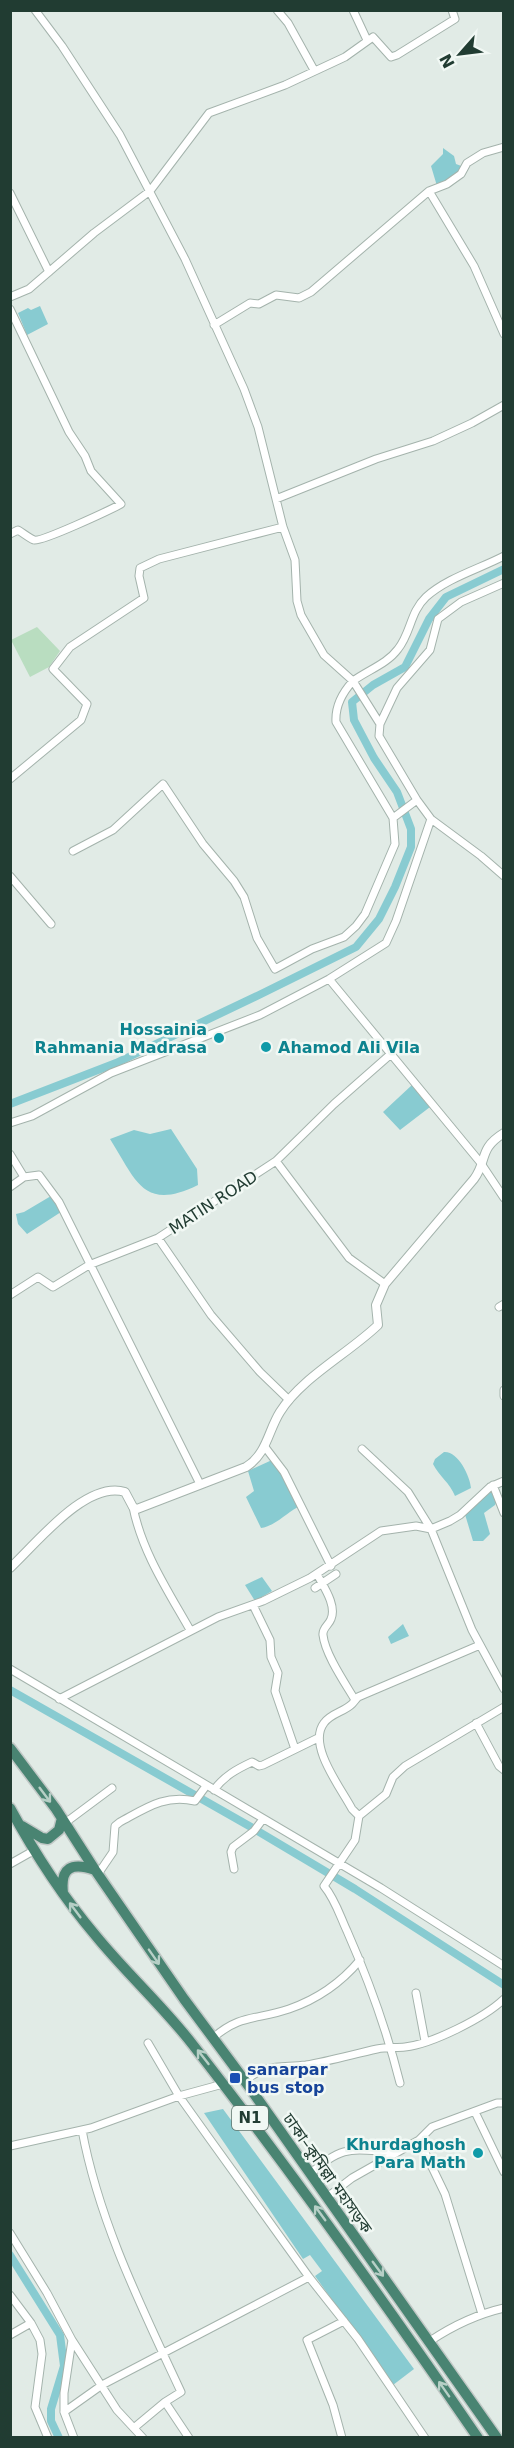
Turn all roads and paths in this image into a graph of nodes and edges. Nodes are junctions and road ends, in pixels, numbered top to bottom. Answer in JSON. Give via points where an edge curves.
{"nodes":[{"id":1,"x":35,"y":10,"type":"edge"},
{"id":2,"x":277,"y":10,"type":"edge"},
{"id":3,"x":353,"y":10,"type":"edge"},
{"id":4,"x":452,"y":10,"type":"edge"},
{"id":5,"x":367,"y":40,"type":"junction"},
{"id":6,"x":314,"y":70,"type":"junction"},
{"id":7,"x":504,"y":147,"type":"edge"},
{"id":8,"x":150,"y":191,"type":"junction"},
{"id":9,"x":429,"y":191,"type":"junction"},
{"id":10,"x":10,"y":193,"type":"edge"},
{"id":11,"x":49,"y":272,"type":"junction"},
{"id":12,"x":10,"y":297,"type":"edge"},
{"id":13,"x":10,"y":309,"type":"edge"},
{"id":14,"x":214,"y":325,"type":"junction"},
{"id":15,"x":504,"y":334,"type":"edge"},
{"id":16,"x":504,"y":405,"type":"edge"},
{"id":17,"x":276,"y":499,"type":"junction"},
{"id":18,"x":283,"y":527,"type":"junction"},
{"id":19,"x":10,"y":534,"type":"edge"},
{"id":20,"x":504,"y":556,"type":"edge"},
{"id":21,"x":504,"y":583,"type":"edge"},
{"id":22,"x":354,"y":683,"type":"junction"},
{"id":23,"x":378,"y":720,"type":"junction"},
{"id":24,"x":10,"y":779,"type":"edge"},
{"id":25,"x":415,"y":801,"type":"junction"},
{"id":26,"x":394,"y":816,"type":"junction"},
{"id":27,"x":431,"y":819,"type":"junction"},
{"id":28,"x":73,"y":851,"type":"dead end"},
{"id":29,"x":10,"y":876,"type":"edge"},
{"id":30,"x":504,"y":876,"type":"edge"},
{"id":31,"x":51,"y":924,"type":"dead end"},
{"id":32,"x":329,"y":979,"type":"junction"},
{"id":33,"x":392,"y":1053,"type":"junction"},
{"id":34,"x":10,"y":1123,"type":"edge"},
{"id":35,"x":504,"y":1133,"type":"edge"},
{"id":36,"x":10,"y":1154,"type":"edge"},
{"id":37,"x":276,"y":1161,"type":"junction"},
{"id":38,"x":480,"y":1165,"type":"junction"},
{"id":39,"x":24,"y":1177,"type":"junction"},
{"id":40,"x":10,"y":1188,"type":"edge"},
{"id":41,"x":504,"y":1198,"type":"edge"},
{"id":42,"x":158,"y":1238,"type":"junction"},
{"id":43,"x":89,"y":1265,"type":"junction"},
{"id":44,"x":385,"y":1284,"type":"junction"},
{"id":45,"x":10,"y":1295,"type":"edge"},
{"id":46,"x":504,"y":1390,"type":"edge"},
{"id":47,"x":504,"y":1396,"type":"edge"},
{"id":48,"x":289,"y":1400,"type":"junction"},
{"id":49,"x":265,"y":1447,"type":"junction"},
{"id":50,"x":362,"y":1449,"type":"dead end"},
{"id":51,"x":504,"y":1480,"type":"edge"},
{"id":52,"x":200,"y":1484,"type":"junction"},
{"id":53,"x":493,"y":1485,"type":"junction"},
{"id":54,"x":133,"y":1507,"type":"junction"},
{"id":55,"x":504,"y":1513,"type":"edge"},
{"id":56,"x":431,"y":1529,"type":"junction"},
{"id":57,"x":331,"y":1566,"type":"junction"},
{"id":58,"x":10,"y":1568,"type":"edge"},
{"id":59,"x":317,"y":1574,"type":"junction"},
{"id":60,"x":336,"y":1574,"type":"dead end"},
{"id":61,"x":319,"y":1586,"type":"junction"},
{"id":62,"x":253,"y":1605,"type":"junction"},
{"id":63,"x":190,"y":1630,"type":"junction"},
{"id":64,"x":480,"y":1645,"type":"junction"},
{"id":65,"x":10,"y":1669,"type":"edge"},
{"id":66,"x":504,"y":1689,"type":"edge"},
{"id":67,"x":59,"y":1699,"type":"junction"},
{"id":68,"x":355,"y":1700,"type":"junction"},
{"id":69,"x":504,"y":1707,"type":"edge"},
{"id":70,"x":476,"y":1723,"type":"junction"},
{"id":71,"x":318,"y":1738,"type":"junction"},
{"id":72,"x":10,"y":1748,"type":"edge"},
{"id":73,"x":295,"y":1749,"type":"junction"},
{"id":74,"x":504,"y":1770,"type":"edge"},
{"id":75,"x":206,"y":1786,"type":"junction"},
{"id":76,"x":112,"y":1788,"type":"dead end"},
{"id":77,"x":214,"y":1790,"type":"junction"},
{"id":78,"x":10,"y":1808,"type":"edge"},
{"id":79,"x":359,"y":1816,"type":"junction"},
{"id":80,"x":63,"y":1820,"type":"junction"},
{"id":81,"x":19,"y":1823,"type":"junction"},
{"id":82,"x":259,"y":1825,"type":"junction"},
{"id":83,"x":33,"y":1851,"type":"junction"},
{"id":84,"x":10,"y":1864,"type":"edge"},
{"id":85,"x":337,"y":1866,"type":"junction"},
{"id":86,"x":234,"y":1869,"type":"dead end"},
{"id":87,"x":96,"y":1872,"type":"junction"},
{"id":88,"x":63,"y":1893,"type":"junction"},
{"id":89,"x":360,"y":1960,"type":"junction"},
{"id":90,"x":504,"y":1966,"type":"edge"},
{"id":91,"x":416,"y":1993,"type":"dead end"},
{"id":92,"x":504,"y":1999,"type":"edge"},
{"id":93,"x":213,"y":2038,"type":"junction"},
{"id":94,"x":425,"y":2041,"type":"junction"},
{"id":95,"x":148,"y":2043,"type":"dead end"},
{"id":96,"x":391,"y":2047,"type":"junction"},
{"id":97,"x":245,"y":2081,"type":"junction"},
{"id":98,"x":400,"y":2083,"type":"dead end"},
{"id":99,"x":223,"y":2084,"type":"junction"},
{"id":100,"x":179,"y":2096,"type":"junction"},
{"id":101,"x":504,"y":2103,"type":"edge"},
{"id":102,"x":475,"y":2112,"type":"junction"},
{"id":103,"x":82,"y":2130,"type":"junction"},
{"id":104,"x":420,"y":2140,"type":"junction"},
{"id":105,"x":10,"y":2146,"type":"edge"},
{"id":106,"x":396,"y":2152,"type":"junction"},
{"id":107,"x":504,"y":2172,"type":"edge"},
{"id":108,"x":310,"y":2174,"type":"junction"},
{"id":109,"x":326,"y":2198,"type":"junction"},
{"id":110,"x":10,"y":2233,"type":"edge"},
{"id":111,"x":309,"y":2277,"type":"junction"},
{"id":112,"x":10,"y":2295,"type":"edge"},
{"id":113,"x":504,"y":2308,"type":"edge"},
{"id":114,"x":482,"y":2314,"type":"junction"},
{"id":115,"x":344,"y":2321,"type":"junction"},
{"id":116,"x":31,"y":2323,"type":"junction"},
{"id":117,"x":10,"y":2335,"type":"edge"},
{"id":118,"x":72,"y":2340,"type":"junction"},
{"id":119,"x":430,"y":2341,"type":"junction"},
{"id":120,"x":163,"y":2353,"type":"junction"},
{"id":121,"x":102,"y":2385,"type":"junction"},
{"id":122,"x":165,"y":2402,"type":"junction"},
{"id":123,"x":64,"y":2412,"type":"junction"},
{"id":124,"x":135,"y":2427,"type":"junction"},
{"id":125,"x":48,"y":2438,"type":"edge"},
{"id":126,"x":74,"y":2438,"type":"edge"},
{"id":127,"x":143,"y":2438,"type":"edge"},
{"id":128,"x":189,"y":2438,"type":"edge"},
{"id":129,"x":342,"y":2438,"type":"edge"},
{"id":130,"x":425,"y":2438,"type":"edge"},
{"id":131,"x":478,"y":2438,"type":"edge"},
{"id":132,"x":497,"y":2438,"type":"edge"}],
"edges":[{"from":1,"to":8,"type":"street","via":[[93,91]]},
{"from":2,"to":6,"type":"street"},
{"from":3,"to":5,"type":"street"},
{"from":4,"to":5,"type":"street","via":[[455,19],[397,55],[387,54],[374,37]]},
{"from":5,"to":6,"type":"street","via":[[345,57]]},
{"from":6,"to":8,"type":"street","via":[[209,113]]},
{"from":7,"to":9,"type":"street","via":[[483,153],[466,163],[454,179]]},
{"from":8,"to":11,"type":"street"},
{"from":8,"to":14,"type":"street"},
{"from":9,"to":14,"type":"street","via":[[311,292],[299,298],[276,295],[259,304],[250,303]]},
{"from":9,"to":15,"type":"street","via":[[474,266]]},
{"from":10,"to":11,"type":"street"},
{"from":11,"to":12,"type":"street"},
{"from":13,"to":19,"type":"street","via":[[91,471],[121,504],[43,540],[34,540],[18,530]]},
{"from":14,"to":17,"type":"street","via":[[258,427]]},
{"from":16,"to":17,"type":"street","via":[[433,441]]},
{"from":17,"to":18,"type":"street"},
{"from":18,"to":22,"type":"street","via":[[295,561],[301,615],[324,655]]},
{"from":18,"to":24,"type":"street","via":[[159,559],[140,568],[144,598],[70,647],[53,669],[87,704],[81,720]]},
{"from":20,"to":22,"type":"street","via":[[424,599],[398,650]]},
{"from":21,"to":23,"type":"street","via":[[461,602],[438,619],[430,650],[396,688]]},
{"from":22,"to":23,"type":"street"},
{"from":22,"to":26,"type":"street","via":[[346,688],[336,710],[336,722]]},
{"from":23,"to":25,"type":"street","via":[[379,736]]},
{"from":25,"to":26,"type":"street"},
{"from":25,"to":27,"type":"street"},
{"from":26,"to":28,"type":"street","via":[[395,844],[366,914],[344,937],[275,969],[257,938],[244,897],[163,784],[113,830]]},
{"from":27,"to":30,"type":"street"},
{"from":27,"to":32,"type":"street","via":[[386,943]]},
{"from":29,"to":31,"type":"street"},
{"from":32,"to":33,"type":"street"},
{"from":32,"to":34,"type":"street","via":[[260,1015],[111,1073],[32,1116]]},
{"from":33,"to":37,"type":"street","name":"MATIN ROAD"},
{"from":33,"to":38,"type":"street"},
{"from":35,"to":38,"type":"street","via":[[489,1144]]},
{"from":36,"to":39,"type":"street"},
{"from":37,"to":42,"type":"street","name":"MATIN ROAD"},
{"from":37,"to":44,"type":"street","via":[[349,1258]]},
{"from":38,"to":41,"type":"street"},
{"from":38,"to":44,"type":"street","via":[[474,1179]]},
{"from":39,"to":40,"type":"street"},
{"from":39,"to":43,"type":"street","via":[[39,1175],[59,1202]]},
{"from":42,"to":43,"type":"street","name":"MATIN ROAD"},
{"from":42,"to":48,"type":"street","via":[[211,1315]]},
{"from":43,"to":45,"type":"street","name":"MATIN ROAD","via":[[53,1287],[38,1277]]},
{"from":43,"to":52,"type":"street"},
{"from":44,"to":48,"type":"street","via":[[376,1305],[378,1325]]},
{"from":46,"to":47,"type":"street"},
{"from":48,"to":49,"type":"street","via":[[274,1422]]},
{"from":49,"to":52,"type":"street","via":[[246,1467]]},
{"from":49,"to":57,"type":"street","via":[[284,1472]]},
{"from":50,"to":56,"type":"street","via":[[408,1492]]},
{"from":51,"to":53,"type":"street"},
{"from":52,"to":54,"type":"street","via":[[151,1505]]},
{"from":53,"to":55,"type":"street"},
{"from":53,"to":56,"type":"street","via":[[460,1515]]},
{"from":54,"to":58,"type":"street","via":[[125,1492],[118,1490],[86,1498],[41,1535]]},
{"from":54,"to":63,"type":"street","via":[[140,1534],[158,1573]]},
{"from":56,"to":57,"type":"street","via":[[416,1526],[381,1531]]},
{"from":56,"to":64,"type":"street"},
{"from":57,"to":59,"type":"street"},
{"from":59,"to":61,"type":"street"},
{"from":59,"to":62,"type":"street"},
{"from":60,"to":61,"type":"street"},
{"from":61,"to":68,"type":"street","via":[[332,1606],[323,1636]]},
{"from":62,"to":63,"type":"street"},
{"from":62,"to":73,"type":"street","via":[[270,1640],[271,1657],[278,1673],[275,1691]]},
{"from":63,"to":67,"type":"street"},
{"from":64,"to":66,"type":"street"},
{"from":64,"to":68,"type":"street"},
{"from":65,"to":67,"type":"street"},
{"from":67,"to":75,"type":"street"},
{"from":68,"to":71,"type":"street","via":[[324,1722]]},
{"from":69,"to":70,"type":"street"},
{"from":70,"to":74,"type":"street"},
{"from":70,"to":79,"type":"street","via":[[399,1771],[386,1794]]},
{"from":71,"to":73,"type":"street"},
{"from":71,"to":79,"type":"street","via":[[327,1763]]},
{"from":72,"to":80,"type":"highway","name":"ঢাকা–কুমিল্লা মহাসড়ক","number":"N1","one_way":true},
{"from":73,"to":77,"type":"street","via":[[263,1766],[248,1764],[223,1778]]},
{"from":75,"to":77,"type":"street"},
{"from":75,"to":87,"type":"street","via":[[195,1801],[167,1799],[120,1822],[115,1826],[113,1852]]},
{"from":76,"to":80,"type":"street"},
{"from":77,"to":82,"type":"street"},
{"from":78,"to":81,"type":"highway","name":"ঢাকা–কুমিল্লা মহাসড়ক","number":"N1"},
{"from":79,"to":85,"type":"street","via":[[355,1840]]},
{"from":80,"to":81,"type":"highway","via":[[59,1830],[48,1839],[32,1834]]},
{"from":80,"to":87,"type":"highway","name":"ঢাকা–কুমিল্লা মহাসড়ক","number":"N1"},
{"from":81,"to":83,"type":"highway","name":"ঢাকা–কুমিল্লা মহাসড়ক","number":"N1"},
{"from":82,"to":85,"type":"street"},
{"from":82,"to":86,"type":"street","via":[[232,1848]]},
{"from":83,"to":84,"type":"street"},
{"from":83,"to":88,"type":"highway","name":"ঢাকা–কুমিল্লা মহাসড়ক","number":"N1"},
{"from":85,"to":89,"type":"street","via":[[324,1886]]},
{"from":85,"to":90,"type":"street"},
{"from":87,"to":88,"type":"highway","via":[[86,1867],[70,1868],[63,1878]]},
{"from":87,"to":93,"type":"highway","name":"ঢাকা–কুমিল্লা মহাসড়ক","number":"N1","one_way":true},
{"from":99,"to":88,"type":"highway","name":"ঢাকা–কুমিল্লা মহাসড়ক","number":"N1","one_way":true,"via":[[182,2030],[96,1936]]},
{"from":89,"to":93,"type":"street","via":[[332,1988],[289,2009],[243,2019]]},
{"from":89,"to":96,"type":"street"},
{"from":91,"to":94,"type":"street"},
{"from":92,"to":94,"type":"street","via":[[469,2024]]},
{"from":93,"to":97,"type":"highway","name":"ঢাকা–কুমিল্লা মহাসড়ক","number":"N1"},
{"from":94,"to":96,"type":"street","via":[[403,2048]]},
{"from":95,"to":100,"type":"street"},
{"from":96,"to":97,"type":"street","via":[[260,2070]]},
{"from":96,"to":98,"type":"street"},
{"from":97,"to":108,"type":"highway","name":"ঢাকা–কুমিল্লা মহাসড়ক","number":"N1"},
{"from":99,"to":100,"type":"street"},
{"from":131,"to":99,"type":"highway","name":"ঢাকা–কুমিল্লা মহাসড়ক","number":"N1","one_way":true,"via":[[276,2151]]},
{"from":100,"to":103,"type":"street"},
{"from":100,"to":111,"type":"street"},
{"from":101,"to":102,"type":"street"},
{"from":102,"to":104,"type":"street","via":[[432,2127]]},
{"from":102,"to":107,"type":"street"},
{"from":103,"to":105,"type":"street"},
{"from":103,"to":120,"type":"street","via":[[109,2228]]},
{"from":104,"to":106,"type":"street"},
{"from":104,"to":114,"type":"street","via":[[445,2194]]},
{"from":106,"to":108,"type":"street","via":[[348,2150],[330,2157]]},
{"from":106,"to":109,"type":"street"},
{"from":108,"to":109,"type":"highway","name":"ঢাকা–কুমিল্লা মহাসড়ক","number":"N1"},
{"from":109,"to":119,"type":"highway","name":"ঢাকা–কুমিল্লা মহাসড়ক","number":"N1","one_way":true},
{"from":110,"to":118,"type":"street"},
{"from":111,"to":115,"type":"street"},
{"from":111,"to":120,"type":"street"},
{"from":112,"to":116,"type":"street"},
{"from":113,"to":114,"type":"street"},
{"from":114,"to":119,"type":"street"},
{"from":115,"to":129,"type":"street","via":[[308,2340]]},
{"from":115,"to":130,"type":"street"},
{"from":116,"to":117,"type":"street"},
{"from":116,"to":125,"type":"street","via":[[42,2354],[36,2407]]},
{"from":118,"to":121,"type":"street"},
{"from":118,"to":123,"type":"street"},
{"from":119,"to":132,"type":"highway","name":"ঢাকা–কুমিল্লা মহাসড়ক","number":"N1"},
{"from":120,"to":121,"type":"street"},
{"from":120,"to":122,"type":"street","via":[[181,2392]]},
{"from":121,"to":123,"type":"street"},
{"from":121,"to":124,"type":"street","via":[[117,2410]]},
{"from":122,"to":124,"type":"street"},
{"from":122,"to":128,"type":"street"},
{"from":123,"to":126,"type":"street"},
{"from":124,"to":127,"type":"street"}]}
